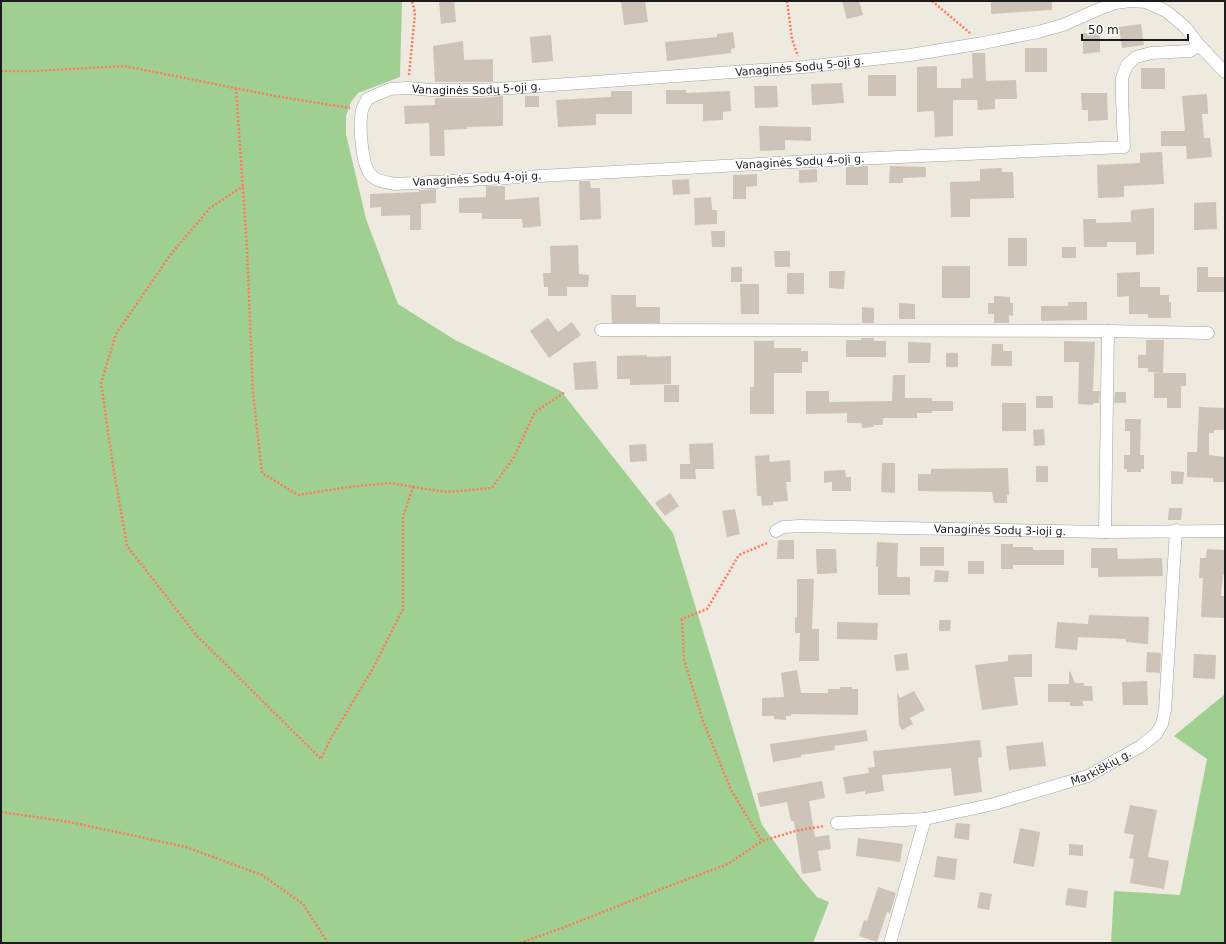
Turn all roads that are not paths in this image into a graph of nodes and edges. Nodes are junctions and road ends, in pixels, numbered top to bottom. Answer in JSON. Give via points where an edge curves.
{"nodes":[{"id":1,"x":1199,"y":45,"type":"junction"},
{"id":2,"x":1225,"y":72,"type":"edge"},
{"id":3,"x":362,"y":109,"type":"joint"},
{"id":4,"x":601,"y":330,"type":"dead end"},
{"id":5,"x":1108,"y":331,"type":"junction"},
{"id":6,"x":1208,"y":333,"type":"dead end"},
{"id":7,"x":1176,"y":530,"type":"junction"},
{"id":8,"x":776,"y":531,"type":"dead end"},
{"id":9,"x":1225,"y":531,"type":"edge"},
{"id":10,"x":1105,"y":532,"type":"junction"},
{"id":11,"x":925,"y":819,"type":"junction"},
{"id":12,"x":837,"y":823,"type":"road end"},
{"id":13,"x":890,"y":943,"type":"edge"}],
"edges":[{"from":1,"to":2,"type":"street","name":"Vanaginės Sodų 5-oji g."},
{"from":1,"to":3,"type":"street","name":"Vanaginės Sodų 5-oji g.","via":[[1185,27],[1166,11],[1146,2],[1131,1],[1115,3],[1063,25],[983,43],[910,55],[804,67],[482,90],[390,89],[367,99]]},
{"from":1,"to":3,"type":"street","name":"Vanaginės Sodų 4-oji g.","via":[[1190,51],[1151,53],[1136,57],[1127,65],[1122,78],[1124,147],[395,184],[376,179],[367,169],[360,124]]},
{"from":4,"to":5,"type":"street"},
{"from":5,"to":6,"type":"street"},
{"from":5,"to":10,"type":"street"},
{"from":7,"to":9,"type":"street","name":"Vanaginės Sodų 3-ioji g."},
{"from":7,"to":10,"type":"street","name":"Vanaginės Sodų 3-ioji g."},
{"from":7,"to":11,"type":"street","name":"Markiškių g.","via":[[1165,710],[1162,724],[1156,734],[1141,746],[1088,776],[994,804]]},
{"from":8,"to":10,"type":"street","name":"Vanaginės Sodų 3-ioji g.","via":[[783,527],[800,526]]},
{"from":11,"to":12,"type":"street","name":"Markiškių g."},
{"from":11,"to":13,"type":"street"}]}
